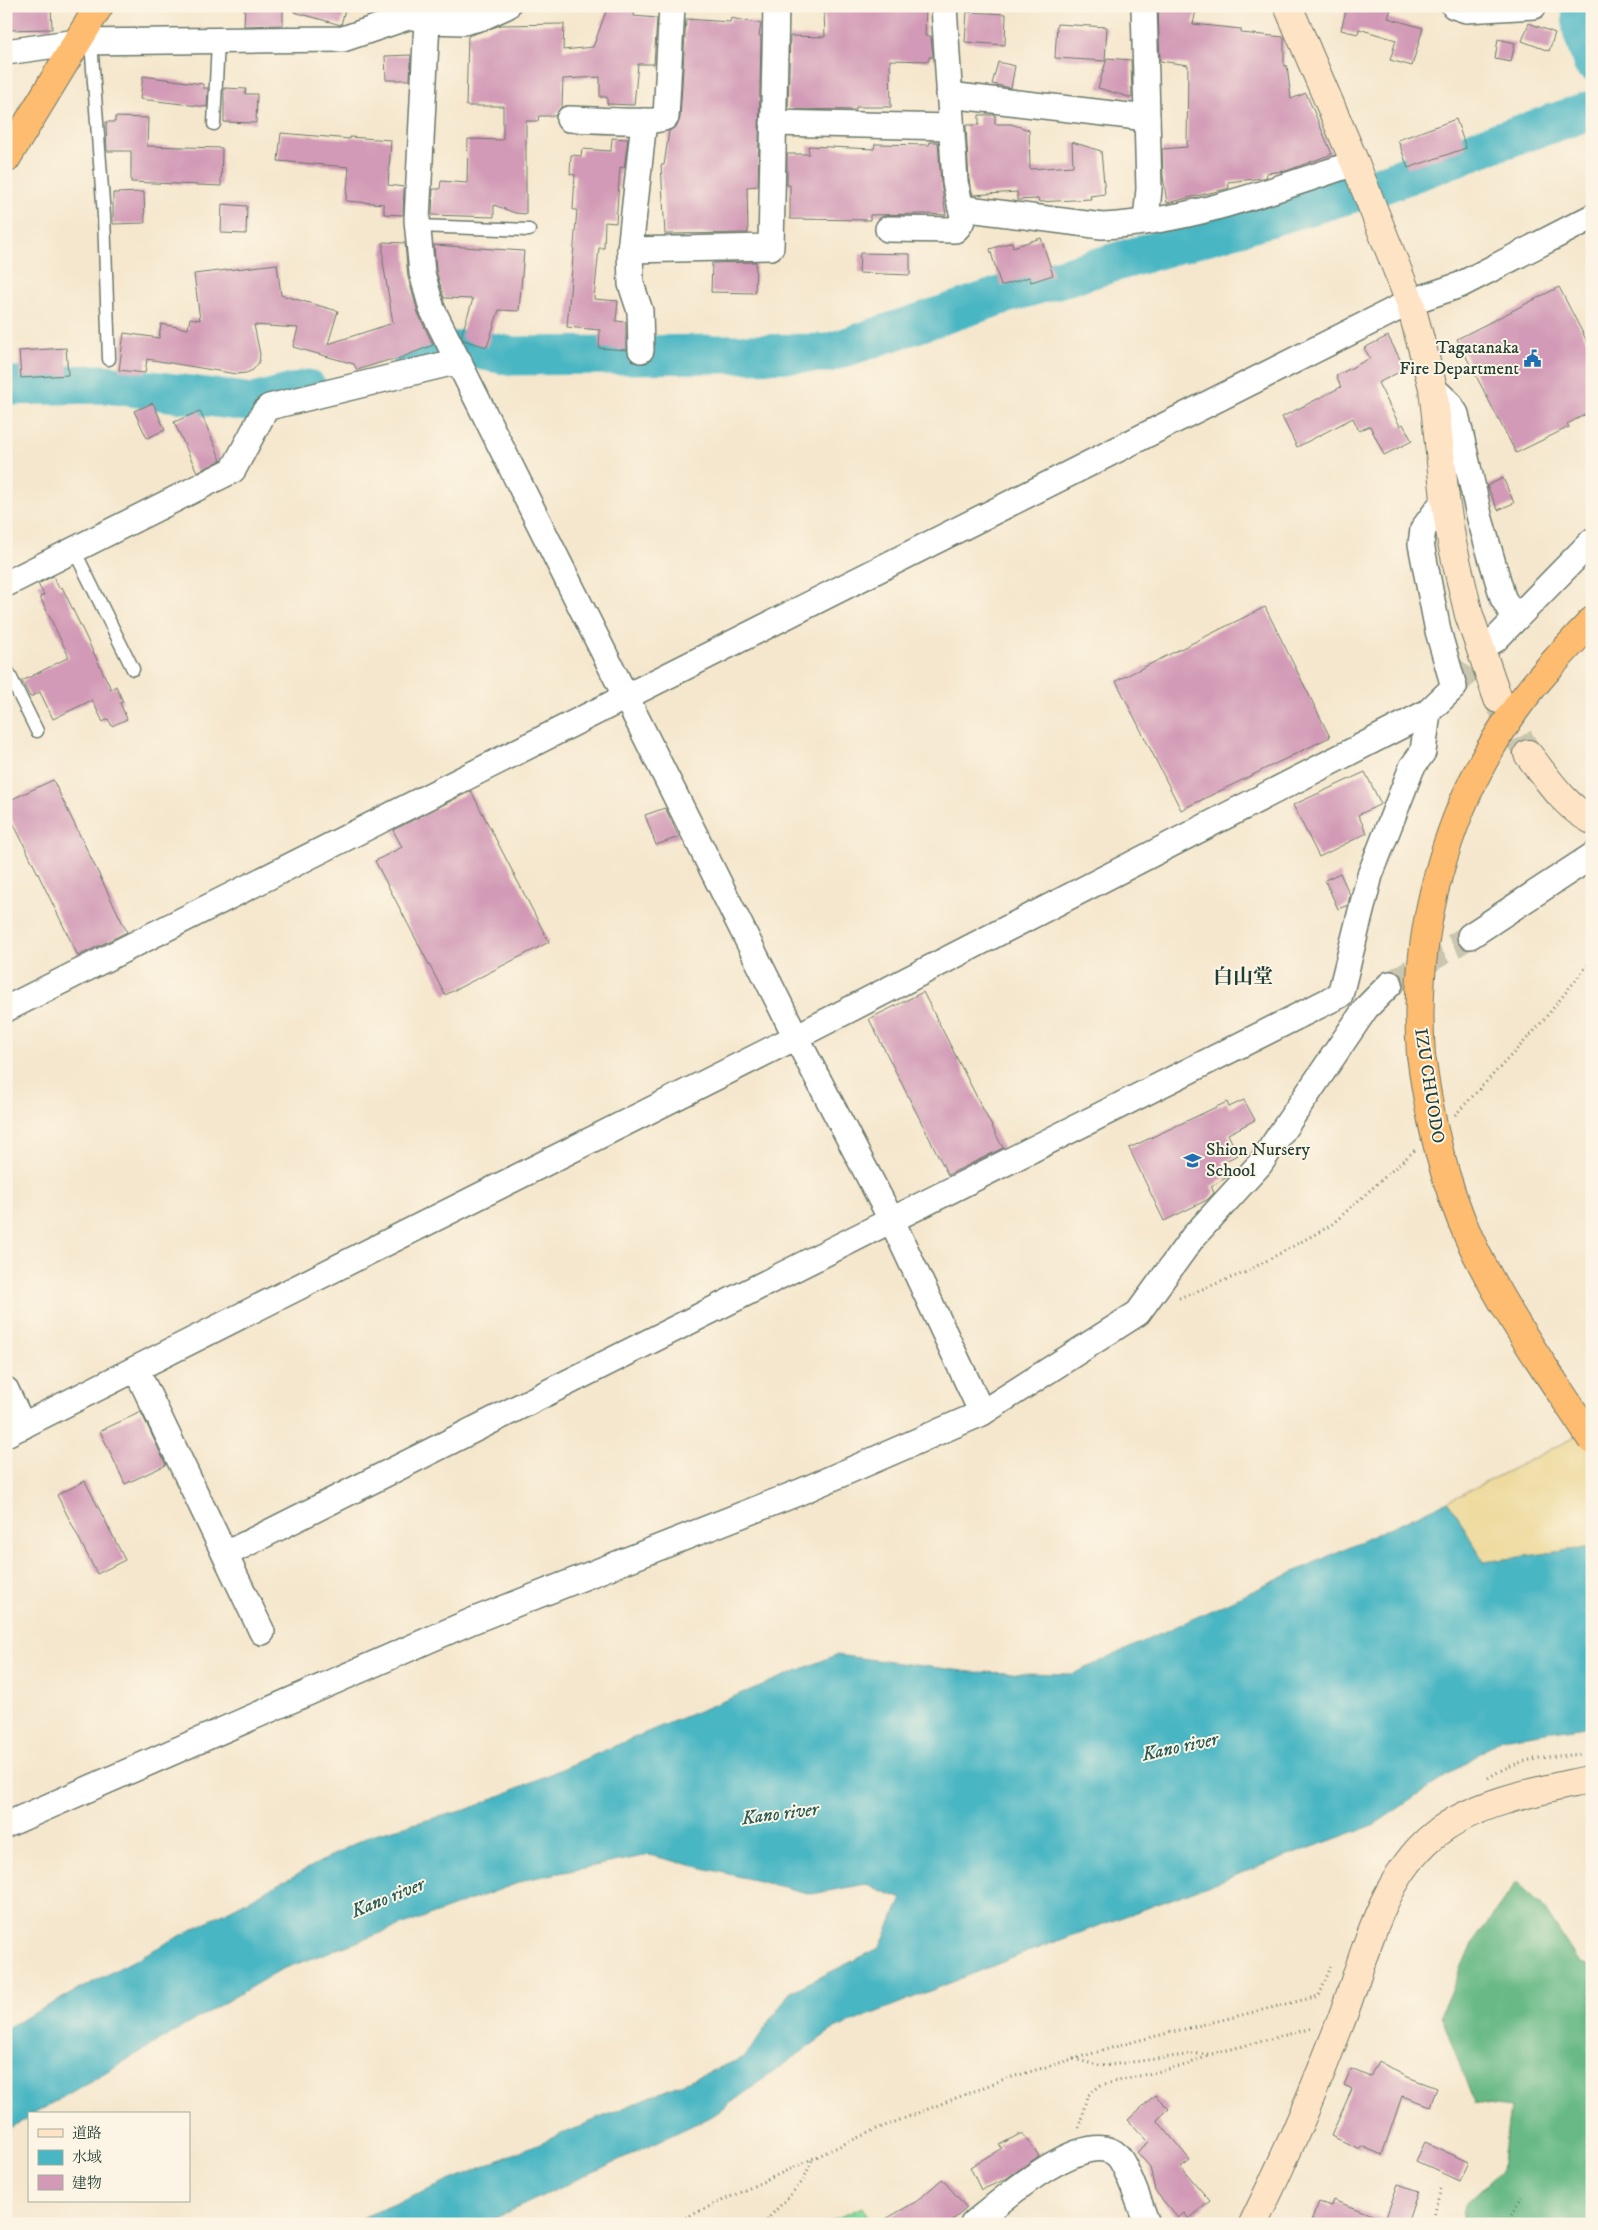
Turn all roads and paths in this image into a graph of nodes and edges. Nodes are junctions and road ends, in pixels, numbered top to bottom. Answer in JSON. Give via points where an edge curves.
{"nodes":[{"id":1,"x":99,"y":6,"type":"edge"},
{"id":2,"x":507,"y":6,"type":"edge"},
{"id":3,"x":672,"y":6,"type":"edge"},
{"id":4,"x":776,"y":6,"type":"edge"},
{"id":5,"x":944,"y":6,"type":"edge"},
{"id":6,"x":1144,"y":6,"type":"edge"},
{"id":7,"x":1288,"y":6,"type":"edge"},
{"id":8,"x":1454,"y":6,"type":"edge"},
{"id":9,"x":1534,"y":6,"type":"edge"},
{"id":10,"x":417,"y":14,"type":"edge"},
{"id":11,"x":218,"y":41,"type":"junction"},
{"id":12,"x":84,"y":42,"type":"junction"},
{"id":13,"x":6,"y":52,"type":"edge"},
{"id":14,"x":949,"y":95,"type":"junction"},
{"id":15,"x":1146,"y":118,"type":"junction"},
{"id":16,"x":569,"y":119,"type":"dead end"},
{"id":17,"x":644,"y":121,"type":"junction"},
{"id":18,"x":773,"y":123,"type":"junction"},
{"id":19,"x":214,"y":124,"type":"dead end"},
{"id":20,"x":951,"y":127,"type":"junction"},
{"id":21,"x":6,"y":159,"type":"edge"},
{"id":22,"x":1355,"y":163,"type":"junction"},
{"id":23,"x":962,"y":208,"type":"junction"},
{"id":24,"x":1592,"y":217,"type":"edge"},
{"id":25,"x":1146,"y":221,"type":"junction"},
{"id":26,"x":417,"y":226,"type":"junction"},
{"id":27,"x":888,"y":229,"type":"dead end"},
{"id":28,"x":529,"y":230,"type":"dead end"},
{"id":29,"x":630,"y":250,"type":"junction"},
{"id":30,"x":1410,"y":302,"type":"junction"},
{"id":31,"x":640,"y":350,"type":"dead end"},
{"id":32,"x":108,"y":359,"type":"dead end"},
{"id":33,"x":459,"y":361,"type":"junction"},
{"id":34,"x":1433,"y":388,"type":"junction"},
{"id":35,"x":1445,"y":499,"type":"junction"},
{"id":36,"x":1592,"y":542,"type":"edge"},
{"id":37,"x":74,"y":550,"type":"junction"},
{"id":38,"x":6,"y":584,"type":"edge"},
{"id":39,"x":1515,"y":618,"type":"junction"},
{"id":40,"x":1592,"y":621,"type":"edge"},
{"id":41,"x":1592,"y":638,"type":"edge"},
{"id":42,"x":1495,"y":640,"type":"tunnel mouth"},
{"id":43,"x":6,"y":668,"type":"edge"},
{"id":44,"x":133,"y":670,"type":"dead end"},
{"id":45,"x":627,"y":698,"type":"junction"},
{"id":46,"x":1498,"y":699,"type":"tunnel mouth"},
{"id":47,"x":1428,"y":712,"type":"junction"},
{"id":48,"x":37,"y":731,"type":"dead end"},
{"id":49,"x":1528,"y":754,"type":"tunnel mouth"},
{"id":50,"x":1592,"y":820,"type":"edge"},
{"id":51,"x":1592,"y":856,"type":"edge"},
{"id":52,"x":1470,"y":936,"type":"tunnel mouth"},
{"id":53,"x":1592,"y":960,"type":"edge"},
{"id":54,"x":1390,"y":984,"type":"tunnel mouth"},
{"id":55,"x":6,"y":1008,"type":"edge"},
{"id":56,"x":796,"y":1037,"type":"junction"},
{"id":57,"x":1426,"y":1051,"type":"junction"},
{"id":58,"x":1448,"y":1122,"type":"dead end"},
{"id":59,"x":1418,"y":1148,"type":"dead end"},
{"id":60,"x":892,"y":1222,"type":"junction"},
{"id":61,"x":1173,"y":1300,"type":"dead end"},
{"id":62,"x":136,"y":1369,"type":"junction"},
{"id":63,"x":6,"y":1390,"type":"edge"},
{"id":64,"x":982,"y":1413,"type":"junction"},
{"id":65,"x":1592,"y":1420,"type":"edge"},
{"id":66,"x":15,"y":1430,"type":"edge"},
{"id":67,"x":1592,"y":1440,"type":"edge"},
{"id":68,"x":226,"y":1554,"type":"junction"},
{"id":69,"x":262,"y":1632,"type":"dead end"},
{"id":70,"x":1592,"y":1779,"type":"edge"},
{"id":71,"x":6,"y":1825,"type":"edge"},
{"id":72,"x":1334,"y":1960,"type":"dead end"},
{"id":73,"x":1339,"y":2026,"type":"junction"},
{"id":74,"x":1212,"y":2054,"type":"junction"},
{"id":75,"x":1072,"y":2060,"type":"junction"},
{"id":76,"x":1076,"y":2153,"type":"junction"},
{"id":77,"x":812,"y":2159,"type":"junction"},
{"id":78,"x":1441,"y":2189,"type":"dead end"},
{"id":79,"x":1522,"y":2197,"type":"dead end"},
{"id":80,"x":672,"y":2224,"type":"edge"},
{"id":81,"x":763,"y":2224,"type":"edge"},
{"id":82,"x":973,"y":2224,"type":"edge"},
{"id":83,"x":1147,"y":2224,"type":"edge"},
{"id":84,"x":1254,"y":2224,"type":"edge"},
{"id":85,"x":1434,"y":2224,"type":"edge"},
{"id":86,"x":1508,"y":2224,"type":"edge"}],
"edges":[{"from":1,"to":12,"type":"highway"},
{"from":2,"to":10,"type":"street","via":[[473,21]]},
{"from":3,"to":17,"type":"street","via":[[666,117]]},
{"from":4,"to":18,"type":"street"},
{"from":5,"to":14,"type":"street"},
{"from":6,"to":15,"type":"street"},
{"from":7,"to":22,"type":"street"},
{"from":8,"to":9,"type":"street","via":[[1466,10]]},
{"from":10,"to":11,"type":"street","via":[[343,39]]},
{"from":10,"to":26,"type":"street"},
{"from":11,"to":12,"type":"street"},
{"from":11,"to":19,"type":"lane"},
{"from":12,"to":13,"type":"street"},
{"from":12,"to":21,"type":"highway"},
{"from":12,"to":32,"type":"lane","via":[[104,216]]},
{"from":14,"to":15,"type":"street"},
{"from":14,"to":20,"type":"street"},
{"from":15,"to":25,"type":"street","via":[[1149,189]]},
{"from":16,"to":17,"type":"street"},
{"from":17,"to":29,"type":"street"},
{"from":18,"to":20,"type":"street"},
{"from":18,"to":29,"type":"street","via":[[771,247]]},
{"from":20,"to":23,"type":"street","via":[[955,182]]},
{"from":22,"to":25,"type":"street","via":[[1240,201]]},
{"from":22,"to":30,"type":"street"},
{"from":23,"to":25,"type":"street","via":[[1102,226]]},
{"from":23,"to":27,"type":"street","via":[[964,217],[955,230]]},
{"from":24,"to":30,"type":"street","via":[[1460,285]]},
{"from":26,"to":28,"type":"lane"},
{"from":26,"to":33,"type":"street","via":[[426,293]]},
{"from":29,"to":31,"type":"street","via":[[632,284],[640,311]]},
{"from":30,"to":34,"type":"street"},
{"from":30,"to":45,"type":"street"},
{"from":33,"to":37,"type":"street","via":[[269,407],[233,470]]},
{"from":33,"to":45,"type":"street"},
{"from":34,"to":35,"type":"street"},
{"from":34,"to":39,"type":"street","via":[[1456,414],[1480,519],[1503,598]]},
{"from":35,"to":46,"type":"street","via":[[1469,615]]},
{"from":35,"to":47,"type":"street","via":[[1423,529],[1421,544],[1438,631],[1454,686]]},
{"from":36,"to":39,"type":"street"},
{"from":37,"to":38,"type":"street"},
{"from":37,"to":44,"type":"lane"},
{"from":39,"to":42,"type":"street"},
{"from":40,"to":57,"type":"highway","name":"IZU CHUODO","via":[[1536,682],[1515,711],[1494,744],[1459,814],[1438,880],[1423,950],[1419,1026]]},
{"from":41,"to":57,"type":"highway","name":"IZU CHUODO","via":[[1524,718],[1470,818],[1448,883],[1436,938]]},
{"from":43,"to":48,"type":"lane"},
{"from":45,"to":55,"type":"street"},
{"from":45,"to":56,"type":"street"},
{"from":47,"to":56,"type":"street"},
{"from":47,"to":60,"type":"street","via":[[1423,752],[1412,767],[1370,875],[1340,994]]},
{"from":49,"to":50,"type":"street","via":[[1562,798],[1579,814]]},
{"from":51,"to":52,"type":"street"},
{"from":53,"to":58,"type":"path","via":[[1537,1028]]},
{"from":54,"to":64,"type":"street","via":[[1356,1021],[1260,1164],[1193,1237],[1138,1313]]},
{"from":56,"to":60,"type":"street"},
{"from":56,"to":62,"type":"street"},
{"from":57,"to":65,"type":"highway","name":"IZU CHUODO","via":[[1458,1185],[1476,1234],[1526,1319]]},
{"from":57,"to":67,"type":"highway","name":"IZU CHUODO","bridge":true,"via":[[1428,1102],[1438,1150],[1469,1238],[1528,1341]]},
{"from":59,"to":61,"type":"path","via":[[1330,1226],[1244,1273]]},
{"from":60,"to":64,"type":"street"},
{"from":60,"to":68,"type":"street"},
{"from":62,"to":66,"type":"street"},
{"from":62,"to":68,"type":"street"},
{"from":63,"to":66,"type":"street"},
{"from":64,"to":71,"type":"street","via":[[800,1492],[472,1621]]},
{"from":68,"to":69,"type":"street"},
{"from":70,"to":73,"type":"street","via":[[1470,1814],[1442,1828],[1420,1848],[1390,1888]]},
{"from":72,"to":75,"type":"path","via":[[1319,1996]]},
{"from":73,"to":74,"type":"path","via":[[1321,2026]]},
{"from":73,"to":84,"type":"street","via":[[1291,2146]]},
{"from":74,"to":75,"type":"path","via":[[1102,2066]]},
{"from":74,"to":76,"type":"path","via":[[1186,2065],[1102,2085],[1087,2096]]},
{"from":75,"to":77,"type":"path","via":[[1002,2080],[872,2131]]},
{"from":76,"to":82,"type":"street","via":[[1032,2177]]},
{"from":76,"to":83,"type":"street","via":[[1093,2149],[1118,2156]]},
{"from":77,"to":80,"type":"path"},
{"from":77,"to":81,"type":"path","via":[[803,2180]]},
{"from":78,"to":85,"type":"path"},
{"from":79,"to":86,"type":"path"}]}
